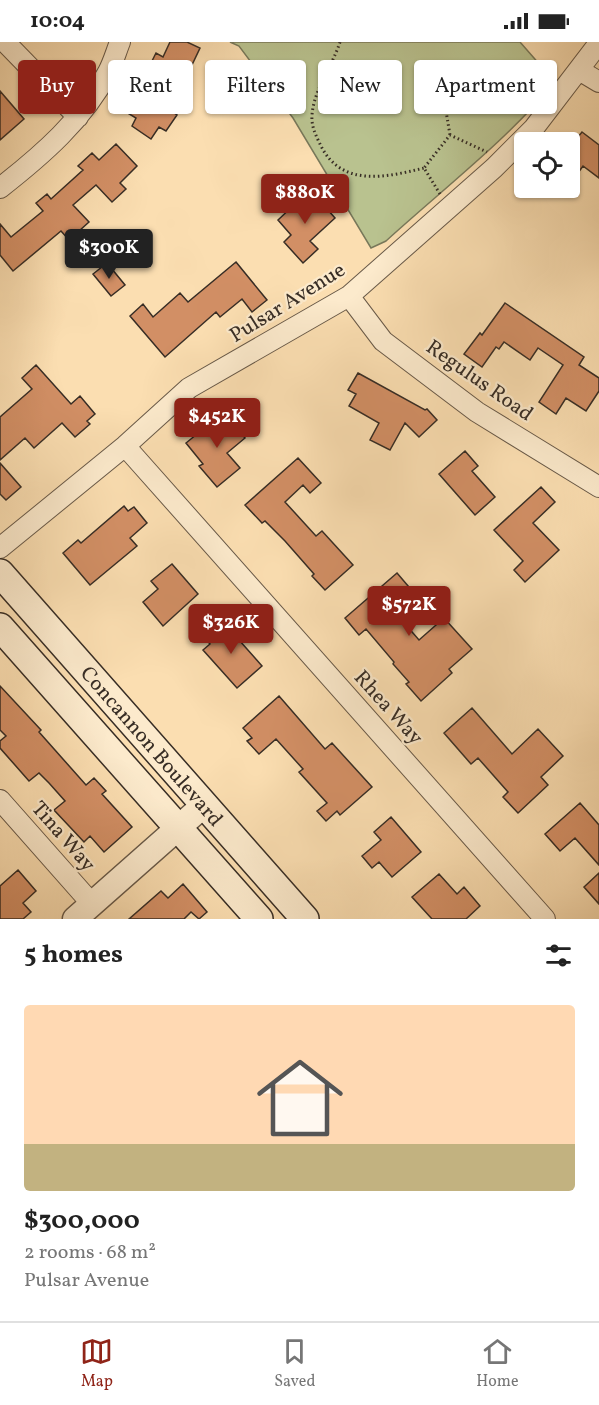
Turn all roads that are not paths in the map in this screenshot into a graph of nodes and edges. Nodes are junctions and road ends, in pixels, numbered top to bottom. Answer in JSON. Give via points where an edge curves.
{"nodes":[{"id":1,"x":5,"y":42,"type":"edge"},
{"id":2,"x":120,"y":42,"type":"edge"},
{"id":3,"x":599,"y":43,"type":"edge"},
{"id":4,"x":579,"y":70,"type":"junction"},
{"id":5,"x":599,"y":82,"type":"edge"},
{"id":6,"x":78,"y":117,"type":"junction"},
{"id":7,"x":0,"y":188,"type":"edge"},
{"id":8,"x":349,"y":296,"type":"junction"},
{"id":9,"x":125,"y":446,"type":"junction"},
{"id":10,"x":599,"y":487,"type":"edge"},
{"id":11,"x":0,"y":548,"type":"edge"},
{"id":12,"x":0,"y":573,"type":"edge"},
{"id":13,"x":0,"y":627,"type":"edge"},
{"id":14,"x":0,"y":800,"type":"edge"},
{"id":15,"x":204,"y":805,"type":"junction"},
{"id":16,"x":176,"y":828,"type":"junction"},
{"id":17,"x":83,"y":912,"type":"edge"},
{"id":18,"x":259,"y":919,"type":"edge"},
{"id":19,"x":305,"y":919,"type":"edge"},
{"id":20,"x":545,"y":919,"type":"edge"}],
"edges":[{"from":1,"to":6,"type":"street"},
{"from":2,"to":6,"type":"street","via":[[108,73]]},
{"from":3,"to":4,"type":"street","name":"Pulsar Avenue"},
{"from":4,"to":5,"type":"street"},
{"from":4,"to":8,"type":"street","name":"Pulsar Avenue","via":[[534,128],[494,168]]},
{"from":6,"to":7,"type":"street"},
{"from":8,"to":9,"type":"street","name":"Pulsar Avenue","via":[[189,388]]},
{"from":8,"to":10,"type":"street","name":"Regulus Road","via":[[383,341],[477,412]]},
{"from":9,"to":11,"type":"street","name":"Pulsar Avenue"},
{"from":9,"to":20,"type":"street","name":"Rhea Way"},
{"from":12,"to":15,"type":"main road","name":"Concannon Boulevard"},
{"from":13,"to":16,"type":"main road","name":"Concannon Boulevard"},
{"from":14,"to":17,"type":"street","name":"Tina Way"},
{"from":15,"to":16,"type":"street"},
{"from":15,"to":19,"type":"main road","name":"Concannon Boulevard"},
{"from":16,"to":17,"type":"street"},
{"from":16,"to":18,"type":"main road","name":"Concannon Boulevard"}]}
